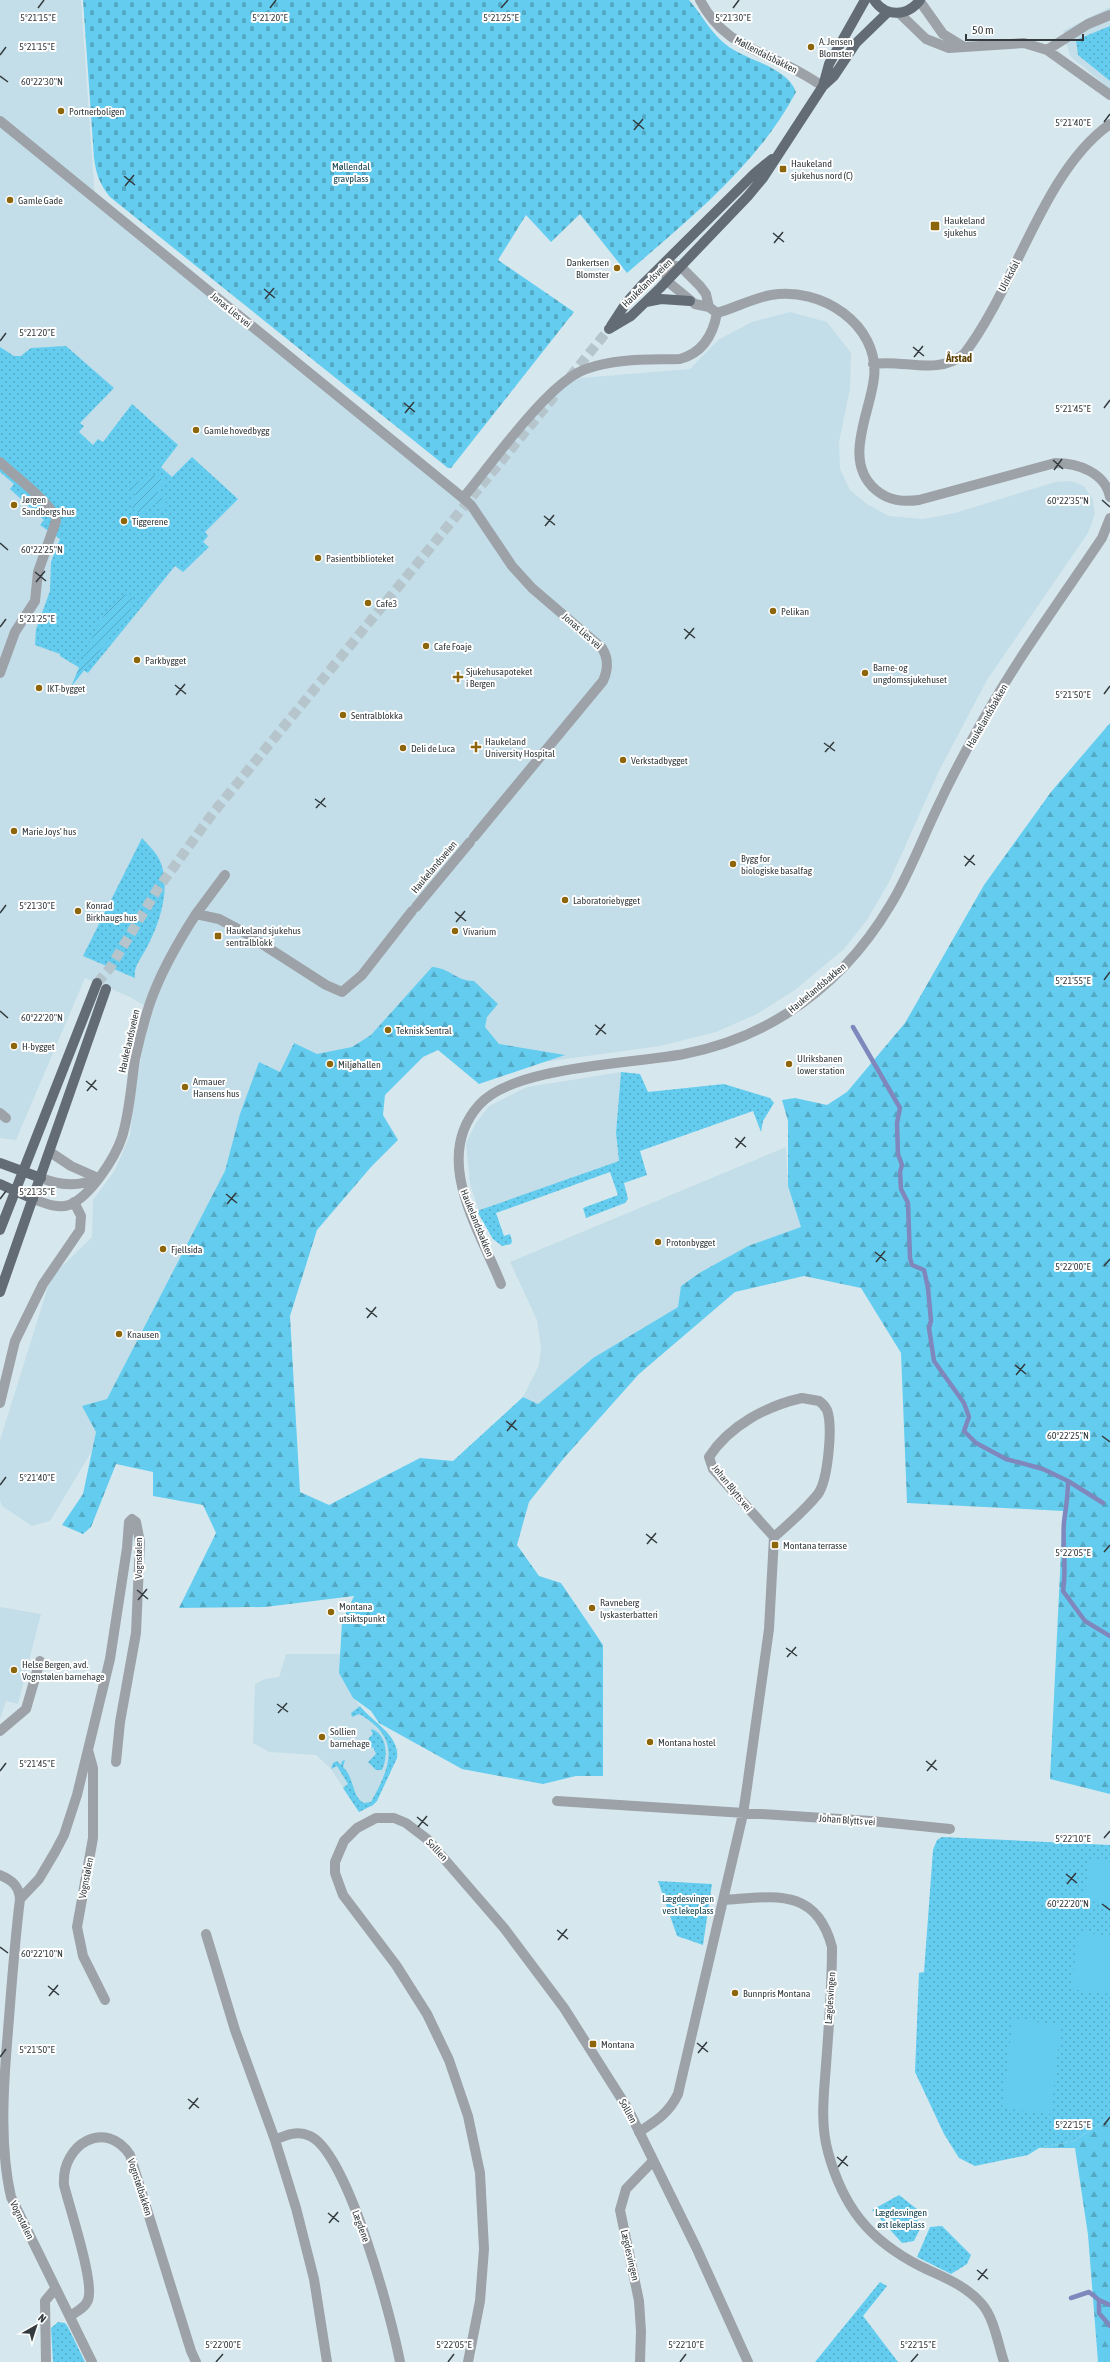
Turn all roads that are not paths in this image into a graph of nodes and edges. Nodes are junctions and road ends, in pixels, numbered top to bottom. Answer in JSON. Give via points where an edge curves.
{"nodes":[{"id":1,"x":700,"y":0,"type":"edge"},
{"id":2,"x":865,"y":0,"type":"edge"},
{"id":3,"x":874,"y":0,"type":"edge"},
{"id":4,"x":920,"y":0,"type":"edge"},
{"id":5,"x":894,"y":13,"type":"junction"},
{"id":6,"x":1110,"y":14,"type":"edge"},
{"id":7,"x":964,"y":47,"type":"junction"},
{"id":8,"x":1047,"y":50,"type":"junction"},
{"id":9,"x":823,"y":86,"type":"junction"},
{"id":10,"x":1110,"y":95,"type":"edge"},
{"id":11,"x":0,"y":121,"type":"edge"},
{"id":12,"x":1110,"y":124,"type":"edge"},
{"id":13,"x":776,"y":156,"type":"junction"},
{"id":14,"x":665,"y":264,"type":"junction"},
{"id":15,"x":681,"y":267,"type":"junction"},
{"id":16,"x":667,"y":281,"type":"junction"},
{"id":17,"x":690,"y":301,"type":"junction"},
{"id":18,"x":646,"y":302,"type":"junction"},
{"id":19,"x":713,"y":310,"type":"junction"},
{"id":20,"x":873,"y":364,"type":"junction"},
{"id":21,"x":0,"y":462,"type":"edge"},
{"id":22,"x":1110,"y":495,"type":"edge"},
{"id":23,"x":463,"y":498,"type":"junction"},
{"id":24,"x":1110,"y":518,"type":"edge"},
{"id":25,"x":0,"y":673,"type":"edge"},
{"id":26,"x":513,"y":792,"type":"joint"},
{"id":27,"x":225,"y":874,"type":"dead end"},
{"id":28,"x":196,"y":914,"type":"junction"},
{"id":29,"x":97,"y":983,"type":"tunnel mouth"},
{"id":30,"x":106,"y":989,"type":"tunnel mouth"},
{"id":31,"x":50,"y":1152,"type":"junction"},
{"id":32,"x":0,"y":1163,"type":"edge"},
{"id":33,"x":23,"y":1171,"type":"junction"},
{"id":34,"x":41,"y":1178,"type":"junction"},
{"id":35,"x":98,"y":1178,"type":"junction"},
{"id":36,"x":0,"y":1184,"type":"edge"},
{"id":37,"x":14,"y":1191,"type":"junction"},
{"id":38,"x":33,"y":1199,"type":"junction"},
{"id":39,"x":74,"y":1202,"type":"junction"},
{"id":40,"x":0,"y":1229,"type":"edge"},
{"id":41,"x":501,"y":1284,"type":"dead end"},
{"id":42,"x":0,"y":1292,"type":"edge"},
{"id":43,"x":0,"y":1403,"type":"edge"},
{"id":44,"x":774,"y":1537,"type":"junction"},
{"id":45,"x":40,"y":1662,"type":"dead end"},
{"id":46,"x":0,"y":1731,"type":"edge"},
{"id":47,"x":88,"y":1750,"type":"junction"},
{"id":48,"x":116,"y":1762,"type":"dead end"},
{"id":49,"x":557,"y":1801,"type":"dead end"},
{"id":50,"x":743,"y":1814,"type":"junction"},
{"id":51,"x":950,"y":1829,"type":"dead end"},
{"id":52,"x":0,"y":1876,"type":"edge"},
{"id":53,"x":20,"y":1899,"type":"junction"},
{"id":54,"x":723,"y":1900,"type":"junction"},
{"id":55,"x":206,"y":1934,"type":"dead end"},
{"id":56,"x":105,"y":2000,"type":"dead end"},
{"id":57,"x":639,"y":2132,"type":"junction"},
{"id":58,"x":275,"y":2140,"type":"junction"},
{"id":59,"x":653,"y":2161,"type":"junction"},
{"id":60,"x":55,"y":2290,"type":"junction"},
{"id":61,"x":70,"y":2316,"type":"junction"},
{"id":62,"x":46,"y":2362,"type":"edge"},
{"id":63,"x":92,"y":2362,"type":"edge"},
{"id":64,"x":196,"y":2362,"type":"edge"},
{"id":65,"x":327,"y":2362,"type":"edge"},
{"id":66,"x":400,"y":2362,"type":"edge"},
{"id":67,"x":468,"y":2362,"type":"edge"},
{"id":68,"x":640,"y":2362,"type":"edge"},
{"id":69,"x":748,"y":2362,"type":"edge"},
{"id":70,"x":1004,"y":2362,"type":"edge"}],
"edges":[{"from":1,"to":9,"type":"street","name":"Møllendalsbakken","via":[[713,20],[731,38],[788,65]]},
{"from":2,"to":9,"type":"main road","name":"Haukelandsveien","via":[[829,64]]},
{"from":3,"to":5,"type":"main road","via":[[882,9]]},
{"from":4,"to":5,"type":"main road","name":"Haukelandsveien","via":[[907,12]]},
{"from":4,"to":7,"type":"street","via":[[943,34]]},
{"from":5,"to":7,"type":"street","via":[[937,45],[949,48]]},
{"from":5,"to":9,"type":"main road","name":"Haukelandsveien","via":[[856,43],[834,76]]},
{"from":6,"to":8,"type":"street","via":[[1088,24]]},
{"from":7,"to":8,"type":"street","via":[[1024,43]]},
{"from":8,"to":10,"type":"street"},
{"from":9,"to":13,"type":"main road","name":"Haukelandsveien"},
{"from":11,"to":23,"type":"street","name":"Jonas Lies vei"},
{"from":12,"to":20,"type":"street","name":"Ulriksdal","via":[[1097,134],[1067,170],[964,354],[955,361],[934,367],[904,362]]},
{"from":13,"to":14,"type":"main road","name":"Haukelandsveien","via":[[755,173]]},
{"from":13,"to":15,"type":"main road","name":"Haukelandsveien","via":[[763,178]]},
{"from":14,"to":15,"type":"street"},
{"from":14,"to":16,"type":"street"},
{"from":14,"to":18,"type":"main road","name":"Haukelandsveien","via":[[626,303],[609,329],[631,316]]},
{"from":15,"to":16,"type":"main road","name":"Haukelandsveien"},
{"from":15,"to":19,"type":"street","via":[[706,294]]},
{"from":16,"to":17,"type":"street"},
{"from":16,"to":18,"type":"main road","name":"Haukelandsveien"},
{"from":17,"to":18,"type":"main road","via":[[661,299]]},
{"from":17,"to":19,"type":"street"},
{"from":19,"to":20,"type":"street","via":[[771,295],[791,293],[814,297],[834,307],[854,322],[866,338]]},
{"from":19,"to":23,"type":"street","via":[[716,322],[705,344],[689,357],[612,362],[586,368],[568,378],[548,395]]},
{"from":20,"to":22,"type":"street","via":[[874,378],[861,434],[860,462],[872,486],[887,497],[919,500],[1055,463],[1078,465],[1086,469],[1104,484]]},
{"from":21,"to":25,"type":"street","via":[[50,508],[56,521],[38,572],[35,601],[15,632]]},
{"from":23,"to":26,"type":"street","name":"Jonas Lies vei","via":[[471,505],[512,566],[543,598],[602,648],[606,657],[606,674],[603,681]]},
{"from":24,"to":41,"type":"street","name":"Haukelandsbakken","via":[[1102,538],[988,712],[941,800],[891,904],[862,947],[842,968],[786,1014],[721,1044],[683,1054],[552,1072],[507,1086],[478,1105],[464,1130],[459,1148],[458,1168],[472,1216]]},
{"from":26,"to":28,"type":"street","name":"Haukelandsveien","via":[[362,975],[342,992],[326,985],[219,919]]},
{"from":27,"to":28,"type":"street","name":"Haukelandsveien"},
{"from":28,"to":35,"type":"street","name":"Haukelandsveien","via":[[173,953],[150,1003],[136,1057],[122,1138],[108,1166]]},
{"from":29,"to":33,"type":"main road"},
{"from":30,"to":31,"type":"main road"},
{"from":31,"to":34,"type":"main road"},
{"from":31,"to":35,"type":"street","via":[[71,1166]]},
{"from":32,"to":33,"type":"main road"},
{"from":33,"to":34,"type":"main road"},
{"from":33,"to":37,"type":"main road"},
{"from":34,"to":35,"type":"street","via":[[55,1183],[75,1184]]},
{"from":34,"to":38,"type":"main road"},
{"from":35,"to":39,"type":"street","name":"Haukelandsveien"},
{"from":36,"to":37,"type":"main road"},
{"from":37,"to":38,"type":"main road"},
{"from":37,"to":40,"type":"main road"},
{"from":38,"to":39,"type":"street","via":[[60,1206]]},
{"from":38,"to":42,"type":"main road"},
{"from":39,"to":43,"type":"street","via":[[81,1216],[80,1230],[72,1245],[50,1272],[15,1341]]},
{"from":44,"to":44,"type":"street","name":"Johan Blytts vei","via":[[713,1468],[709,1457],[729,1433],[761,1413],[798,1399],[814,1399],[823,1404],[828,1415],[827,1454],[821,1488]]},
{"from":44,"to":50,"type":"street","via":[[769,1629]]},
{"from":45,"to":46,"type":"street","via":[[26,1709]]},
{"from":47,"to":48,"type":"street","name":"Vognstølen","via":[[110,1659],[129,1522],[132,1518],[136,1522],[140,1542],[136,1625]]},
{"from":47,"to":53,"type":"street","name":"Vognstølen","via":[[64,1835],[44,1870]]},
{"from":47,"to":56,"type":"street","name":"Vognstølen","via":[[93,1768],[93,1838],[77,1927],[83,1956]]},
{"from":49,"to":50,"type":"street","name":"Johan Blytts vei"},
{"from":50,"to":51,"type":"street","name":"Johan Blytts vei"},
{"from":50,"to":54,"type":"street"},
{"from":52,"to":53,"type":"street","via":[[16,1885]]},
{"from":53,"to":60,"type":"street","name":"Vognstølen","via":[[2,2097],[2,2158],[11,2197]]},
{"from":54,"to":57,"type":"street","via":[[678,2094],[662,2118]]},
{"from":54,"to":70,"type":"street","name":"Lægdesvingen","via":[[785,1897],[800,1901],[821,1918],[828,1930],[832,1947],[822,2110],[828,2151],[835,2176],[852,2209],[881,2243],[919,2265],[959,2283],[982,2304]]},
{"from":55,"to":58,"type":"street","via":[[235,2030]]},
{"from":57,"to":59,"type":"street","name":"Sollien"},
{"from":57,"to":67,"type":"street","name":"Sollien","via":[[564,2008],[504,1928],[442,1855],[416,1829],[394,1818],[376,1818],[351,1833],[339,1850],[335,1862],[337,1884],[352,1909],[396,1965],[428,2014],[462,2095],[476,2146],[484,2249],[480,2301]]},
{"from":58,"to":65,"type":"street","via":[[314,2279]]},
{"from":58,"to":66,"type":"street","name":"Lægdene","via":[[291,2134],[310,2136],[331,2159],[351,2199],[363,2231],[393,2327]]},
{"from":59,"to":68,"type":"street","name":"Lægdesvingen","via":[[626,2189],[620,2210],[639,2301]]},
{"from":59,"to":69,"type":"street","name":"Sollien","via":[[696,2247]]},
{"from":60,"to":61,"type":"street","name":"Vognstølen"},
{"from":60,"to":62,"type":"street","via":[[45,2301]]},
{"from":61,"to":63,"type":"street","name":"Vognstølen"},
{"from":61,"to":64,"type":"street","name":"Vognstølbakken","via":[[85,2304],[89,2295],[88,2277],[64,2185],[63,2172],[75,2148],[90,2139],[107,2138],[125,2148],[130,2155]]}]}
